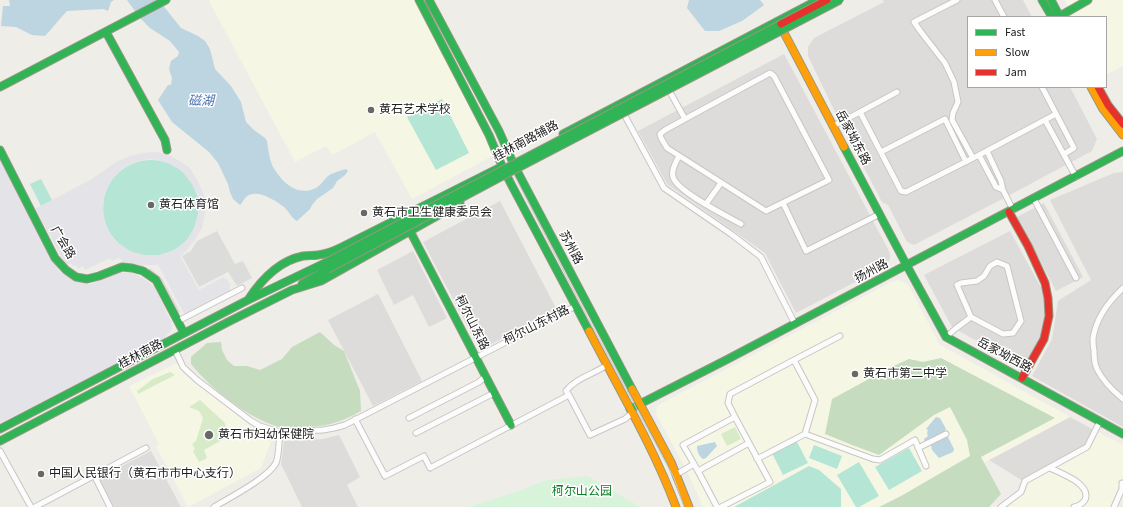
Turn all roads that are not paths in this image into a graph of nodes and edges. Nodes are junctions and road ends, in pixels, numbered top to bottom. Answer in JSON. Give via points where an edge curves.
{"nodes":[{"id":1,"x":166,"y":0,"type":"edge"},
{"id":2,"x":419,"y":0,"type":"edge"},
{"id":3,"x":429,"y":0,"type":"edge"},
{"id":4,"x":818,"y":0,"type":"edge"},
{"id":5,"x":828,"y":0,"type":"edge"},
{"id":6,"x":840,"y":0,"type":"edge"},
{"id":7,"x":844,"y":0,"type":"edge"},
{"id":8,"x":957,"y":0,"type":"edge"},
{"id":9,"x":995,"y":0,"type":"edge"},
{"id":10,"x":1042,"y":0,"type":"edge"},
{"id":11,"x":1051,"y":0,"type":"edge"},
{"id":12,"x":1055,"y":0,"type":"edge"},
{"id":13,"x":1088,"y":0,"type":"edge"},
{"id":14,"x":1003,"y":16,"type":"edge"},
{"id":15,"x":1057,"y":16,"type":"edge"},
{"id":16,"x":778,"y":21,"type":"junction"},
{"id":17,"x":784,"y":31,"type":"junction"},
{"id":18,"x":106,"y":32,"type":"junction"},
{"id":19,"x":0,"y":88,"type":"edge"},
{"id":20,"x":1043,"y":88,"type":"edge"},
{"id":21,"x":1092,"y":88,"type":"edge"},
{"id":22,"x":1099,"y":88,"type":"edge"},
{"id":23,"x":670,"y":92,"type":"junction"},
{"id":24,"x":897,"y":92,"type":"dead end"},
{"id":25,"x":860,"y":112,"type":"junction"},
{"id":26,"x":953,"y":113,"type":"junction"},
{"id":27,"x":1056,"y":114,"type":"junction"},
{"id":28,"x":625,"y":116,"type":"junction"},
{"id":29,"x":685,"y":119,"type":"junction"},
{"id":30,"x":945,"y":119,"type":"junction"},
{"id":31,"x":1045,"y":120,"type":"junction"},
{"id":32,"x":1123,"y":124,"type":"edge"},
{"id":33,"x":833,"y":126,"type":"junction"},
{"id":34,"x":1123,"y":135,"type":"edge"},
{"id":35,"x":0,"y":150,"type":"edge"},
{"id":36,"x":167,"y":150,"type":"dead end"},
{"id":37,"x":987,"y":151,"type":"junction"},
{"id":38,"x":1123,"y":151,"type":"edge"},
{"id":39,"x":881,"y":152,"type":"junction"},
{"id":40,"x":1064,"y":154,"type":"junction"},
{"id":41,"x":979,"y":155,"type":"junction"},
{"id":42,"x":679,"y":156,"type":"junction"},
{"id":43,"x":973,"y":158,"type":"junction"},
{"id":44,"x":512,"y":161,"type":"junction"},
{"id":45,"x":966,"y":162,"type":"junction"},
{"id":46,"x":502,"y":166,"type":"junction"},
{"id":47,"x":517,"y":171,"type":"junction"},
{"id":48,"x":507,"y":176,"type":"junction"},
{"id":49,"x":1076,"y":177,"type":"junction"},
{"id":50,"x":721,"y":183,"type":"junction"},
{"id":51,"x":1003,"y":190,"type":"junction"},
{"id":52,"x":1034,"y":199,"type":"junction"},
{"id":53,"x":783,"y":203,"type":"junction"},
{"id":54,"x":706,"y":204,"type":"junction"},
{"id":55,"x":1011,"y":211,"type":"junction"},
{"id":56,"x":880,"y":214,"type":"junction"},
{"id":57,"x":742,"y":224,"type":"dead end"},
{"id":58,"x":410,"y":231,"type":"junction"},
{"id":59,"x":328,"y":266,"type":"junction"},
{"id":60,"x":907,"y":266,"type":"junction"},
{"id":61,"x":1076,"y":278,"type":"dead end"},
{"id":62,"x":242,"y":288,"type":"dead end"},
{"id":63,"x":1123,"y":288,"type":"edge"},
{"id":64,"x":292,"y":290,"type":"junction"},
{"id":65,"x":248,"y":300,"type":"junction"},
{"id":66,"x":576,"y":306,"type":"junction"},
{"id":67,"x":971,"y":317,"type":"junction"},
{"id":68,"x":178,"y":322,"type":"junction"},
{"id":69,"x":795,"y":324,"type":"junction"},
{"id":70,"x":184,"y":333,"type":"junction"},
{"id":71,"x":840,"y":336,"type":"dead end"},
{"id":72,"x":946,"y":337,"type":"junction"},
{"id":73,"x":175,"y":350,"type":"junction"},
{"id":74,"x":476,"y":357,"type":"junction"},
{"id":75,"x":794,"y":360,"type":"junction"},
{"id":76,"x":607,"y":365,"type":"junction"},
{"id":77,"x":486,"y":376,"type":"junction"},
{"id":78,"x":1022,"y":378,"type":"junction"},
{"id":79,"x":494,"y":393,"type":"junction"},
{"id":80,"x":569,"y":394,"type":"junction"},
{"id":81,"x":1123,"y":399,"type":"edge"},
{"id":82,"x":640,"y":404,"type":"junction"},
{"id":83,"x":631,"y":411,"type":"junction"},
{"id":84,"x":735,"y":417,"type":"junction"},
{"id":85,"x":409,"y":418,"type":"dead end"},
{"id":86,"x":355,"y":419,"type":"junction"},
{"id":87,"x":1100,"y":421,"type":"junction"},
{"id":88,"x":511,"y":425,"type":"junction"},
{"id":89,"x":0,"y":429,"type":"edge"},
{"id":90,"x":280,"y":432,"type":"junction"},
{"id":91,"x":416,"y":433,"type":"dead end"},
{"id":92,"x":805,"y":434,"type":"junction"},
{"id":93,"x":1123,"y":434,"type":"edge"},
{"id":94,"x":943,"y":436,"type":"dead end"},
{"id":95,"x":0,"y":442,"type":"edge"},
{"id":96,"x":749,"y":443,"type":"junction"},
{"id":97,"x":146,"y":448,"type":"dead end"},
{"id":98,"x":918,"y":448,"type":"junction"},
{"id":99,"x":0,"y":451,"type":"edge"},
{"id":100,"x":757,"y":459,"type":"junction"},
{"id":101,"x":694,"y":464,"type":"junction"},
{"id":102,"x":926,"y":466,"type":"dead end"},
{"id":103,"x":1050,"y":468,"type":"junction"},
{"id":104,"x":698,"y":471,"type":"junction"},
{"id":105,"x":677,"y":474,"type":"junction"},
{"id":106,"x":94,"y":475,"type":"junction"},
{"id":107,"x":1122,"y":483,"type":"edge"},
{"id":108,"x":1079,"y":506,"type":"edge"},
{"id":109,"x":31,"y":507,"type":"edge"},
{"id":110,"x":35,"y":507,"type":"edge"},
{"id":111,"x":110,"y":507,"type":"edge"},
{"id":112,"x":214,"y":507,"type":"edge"},
{"id":113,"x":676,"y":507,"type":"edge"},
{"id":114,"x":689,"y":507,"type":"edge"},
{"id":115,"x":717,"y":507,"type":"edge"},
{"id":116,"x":721,"y":507,"type":"edge"},
{"id":117,"x":1001,"y":507,"type":"edge"},
{"id":118,"x":1114,"y":507,"type":"edge"}],
"edges":[{"from":1,"to":18,"type":"main road"},
{"from":2,"to":46,"type":"main road","name":"苏州路","via":[[489,135]]},
{"from":3,"to":44,"type":"main road","name":"苏州路","via":[[499,131]]},
{"from":4,"to":16,"type":"main road","name":"桂林南路辅路"},
{"from":5,"to":59,"type":"main road","bridge":true},
{"from":6,"to":59,"type":"main road","bridge":true},
{"from":7,"to":17,"type":"main road","name":"桂林南路辅路"},
{"from":8,"to":26,"type":"street","via":[[914,22],[945,63],[954,82],[958,102]]},
{"from":9,"to":14,"type":"street"},
{"from":10,"to":15,"type":"main road"},
{"from":11,"to":15,"type":"main road"},
{"from":12,"to":15,"type":"main road"},
{"from":13,"to":15,"type":"main road"},
{"from":16,"to":17,"type":"main road","name":"岳家坳东路"},
{"from":16,"to":44,"type":"main road","name":"桂林南路辅路"},
{"from":17,"to":23,"type":"main road","name":"桂林南路辅路"},
{"from":17,"to":33,"type":"main road","name":"岳家坳东路"},
{"from":18,"to":19,"type":"main road"},
{"from":18,"to":36,"type":"main road","via":[[165,140]]},
{"from":20,"to":27,"type":"street"},
{"from":21,"to":34,"type":"main road","via":[[1103,109]]},
{"from":22,"to":32,"type":"main road"},
{"from":23,"to":28,"type":"main road","name":"桂林南路辅路"},
{"from":23,"to":29,"type":"street"},
{"from":24,"to":25,"type":"street"},
{"from":25,"to":33,"type":"street"},
{"from":25,"to":39,"type":"street"},
{"from":26,"to":30,"type":"street"},
{"from":26,"to":43,"type":"street","via":[[952,120]]},
{"from":27,"to":31,"type":"street"},
{"from":27,"to":40,"type":"street","via":[[1074,148]]},
{"from":28,"to":47,"type":"main road","name":"桂林南路辅路"},
{"from":28,"to":69,"type":"street","via":[[664,188],[761,257]]},
{"from":29,"to":42,"type":"street","via":[[660,134],[667,148]]},
{"from":29,"to":53,"type":"street","via":[[770,73],[774,76],[829,180]]},
{"from":30,"to":39,"type":"street"},
{"from":30,"to":45,"type":"street"},
{"from":31,"to":37,"type":"street"},
{"from":31,"to":40,"type":"street"},
{"from":33,"to":56,"type":"main road","name":"岳家坳东路"},
{"from":35,"to":68,"type":"main road","name":"广会路","via":[[55,258],[66,270],[76,277],[87,278],[122,267],[143,271],[156,280]]},
{"from":37,"to":41,"type":"street"},
{"from":37,"to":51,"type":"street"},
{"from":38,"to":49,"type":"main road","name":"扬州路"},
{"from":39,"to":45,"type":"street","via":[[901,191],[906,192]]},
{"from":40,"to":49,"type":"street"},
{"from":41,"to":43,"type":"street"},
{"from":41,"to":51,"type":"street","via":[[996,187]]},
{"from":42,"to":50,"type":"street"},
{"from":42,"to":54,"type":"street","via":[[672,176],[676,183]]},
{"from":43,"to":45,"type":"street"},
{"from":44,"to":46,"type":"main road","name":"桂林南路辅路"},
{"from":44,"to":47,"type":"main road","name":"苏州路"},
{"from":46,"to":48,"type":"main road","name":"苏州路"},
{"from":46,"to":65,"type":"main road","name":"桂林南路辅路","via":[[346,246],[285,262],[260,284]]},
{"from":47,"to":48,"type":"main road","name":"桂林南路辅路"},
{"from":47,"to":82,"type":"main road","name":"苏州路"},
{"from":48,"to":58,"type":"main road","name":"桂林南路辅路"},
{"from":48,"to":66,"type":"main road","name":"苏州路"},
{"from":49,"to":52,"type":"main road","name":"扬州路"},
{"from":50,"to":53,"type":"street","via":[[766,211]]},
{"from":50,"to":54,"type":"street"},
{"from":51,"to":55,"type":"street"},
{"from":52,"to":55,"type":"main road","name":"扬州路"},
{"from":52,"to":61,"type":"street"},
{"from":53,"to":56,"type":"street","via":[[806,251]]},
{"from":54,"to":57,"type":"street"},
{"from":55,"to":60,"type":"main road","name":"扬州路"},
{"from":55,"to":78,"type":"main road","via":[[1045,283],[1048,298],[1049,316],[1044,339]]},
{"from":56,"to":60,"type":"main road","name":"岳家坳东路"},
{"from":58,"to":64,"type":"main road","name":"桂林南路辅路","via":[[321,281]]},
{"from":58,"to":74,"type":"main road","name":"柯尔山东路"},
{"from":59,"to":64,"type":"main road"},
{"from":59,"to":65,"type":"main road","name":"桂林南路"},
{"from":60,"to":69,"type":"main road","name":"扬州路"},
{"from":60,"to":72,"type":"main road"},
{"from":62,"to":68,"type":"street"},
{"from":63,"to":81,"type":"street","via":[[1106,308],[1093,338],[1096,368],[1113,391]]},
{"from":64,"to":73,"type":"main road","name":"桂林南路"},
{"from":65,"to":70,"type":"main road","name":"桂林南路"},
{"from":66,"to":74,"type":"street","name":"柯尔山东村路"},
{"from":66,"to":76,"type":"main road","name":"苏州路"},
{"from":67,"to":67,"type":"street","via":[[1003,334],[1013,333],[1021,321],[1007,266],[997,262],[977,281],[961,282],[957,285]]},
{"from":67,"to":72,"type":"street"},
{"from":68,"to":70,"type":"main road","name":"广会路"},
{"from":69,"to":82,"type":"main road","name":"扬州路"},
{"from":70,"to":89,"type":"main road","name":"桂林南路"},
{"from":71,"to":75,"type":"street"},
{"from":72,"to":78,"type":"main road","name":"岳家坳西路"},
{"from":73,"to":90,"type":"street","name":"柯尔山东村路","via":[[183,367],[202,384],[251,421]]},
{"from":73,"to":95,"type":"main road","name":"桂林南路"},
{"from":74,"to":77,"type":"main road","name":"柯尔山东路"},
{"from":74,"to":86,"type":"street","name":"柯尔山东村路"},
{"from":75,"to":84,"type":"street","via":[[730,394],[728,402]]},
{"from":75,"to":92,"type":"street","via":[[815,400]]},
{"from":76,"to":80,"type":"street","via":[[571,385],[566,391]]},
{"from":76,"to":83,"type":"main road","name":"苏州路"},
{"from":77,"to":79,"type":"main road","name":"柯尔山东路"},
{"from":77,"to":85,"type":"street"},
{"from":78,"to":87,"type":"main road","name":"岳家坳西路"},
{"from":79,"to":88,"type":"main road","name":"柯尔山东路"},
{"from":79,"to":91,"type":"street"},
{"from":80,"to":83,"type":"street","via":[[590,435],[625,419]]},
{"from":80,"to":88,"type":"street"},
{"from":82,"to":83,"type":"main road","name":"扬州路"},
{"from":82,"to":105,"type":"main road","name":"苏州路"},
{"from":83,"to":113,"type":"main road","name":"苏州路"},
{"from":84,"to":96,"type":"street"},
{"from":84,"to":101,"type":"street","via":[[684,444]]},
{"from":86,"to":88,"type":"street","via":[[385,476],[424,456],[430,468]]},
{"from":86,"to":90,"type":"street","name":"柯尔山东村路","via":[[327,430]]},
{"from":87,"to":93,"type":"main road","name":"岳家坳西路"},
{"from":87,"to":103,"type":"street","via":[[1087,447]]},
{"from":90,"to":112,"type":"street","via":[[277,462],[272,469],[241,492]]},
{"from":92,"to":98,"type":"street","via":[[880,460],[915,440]]},
{"from":92,"to":100,"type":"street"},
{"from":94,"to":98,"type":"street"},
{"from":96,"to":100,"type":"street"},
{"from":96,"to":104,"type":"street"},
{"from":97,"to":106,"type":"street"},
{"from":98,"to":102,"type":"street"},
{"from":99,"to":109,"type":"street"},
{"from":100,"to":116,"type":"street","via":[[770,482]]},
{"from":101,"to":104,"type":"street"},
{"from":101,"to":105,"type":"street"},
{"from":103,"to":108,"type":"street","via":[[1082,486],[1086,497]]},
{"from":103,"to":117,"type":"street","via":[[1025,481],[1021,492]]},
{"from":104,"to":115,"type":"street"},
{"from":105,"to":114,"type":"main road","name":"苏州路"},
{"from":106,"to":110,"type":"street"},
{"from":106,"to":111,"type":"street"},
{"from":107,"to":118,"type":"street"}]}
